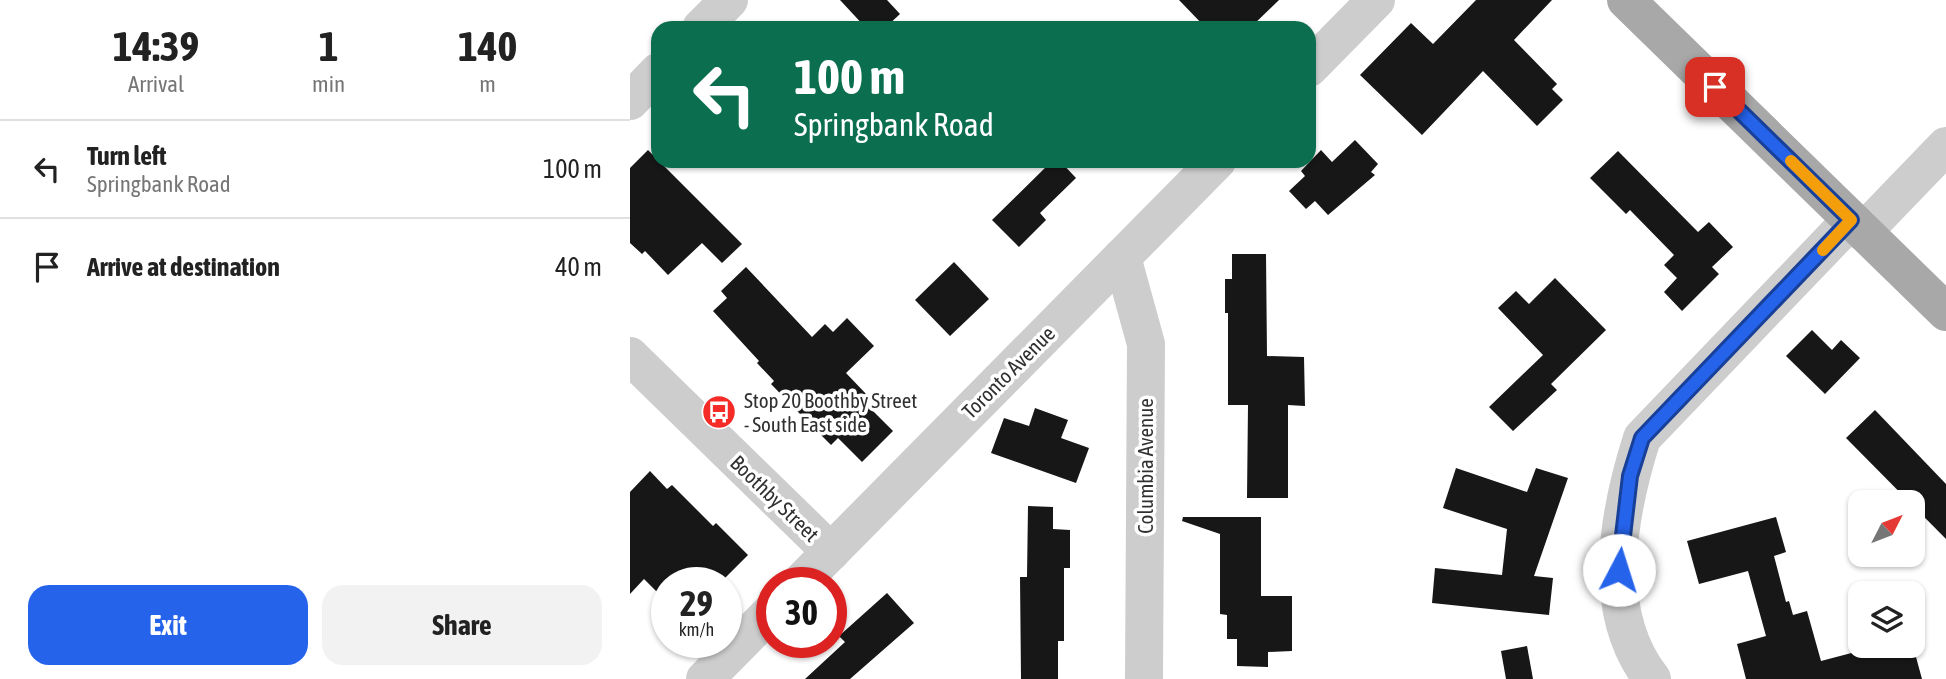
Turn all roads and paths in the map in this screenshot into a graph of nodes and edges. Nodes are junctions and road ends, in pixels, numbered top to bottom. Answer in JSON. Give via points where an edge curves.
{"nodes":[{"id":1,"x":729,"y":0,"type":"edge"},
{"id":2,"x":1376,"y":0,"type":"edge"},
{"id":3,"x":1626,"y":0,"type":"edge"},
{"id":4,"x":708,"y":21,"type":"edge"},
{"id":5,"x":1316,"y":61,"type":"edge"},
{"id":6,"x":651,"y":79,"type":"edge"},
{"id":7,"x":630,"y":101,"type":"edge"},
{"id":8,"x":1946,"y":146,"type":"edge"},
{"id":9,"x":1210,"y":168,"type":"edge"},
{"id":10,"x":1857,"y":226,"type":"junction"},
{"id":11,"x":1122,"y":257,"type":"junction"},
{"id":12,"x":1946,"y":312,"type":"edge"},
{"id":13,"x":630,"y":356,"type":"edge"},
{"id":14,"x":831,"y":552,"type":"junction"},
{"id":15,"x":816,"y":567,"type":"edge"},
{"id":16,"x":756,"y":627,"type":"edge"},
{"id":17,"x":705,"y":679,"type":"edge"},
{"id":18,"x":1144,"y":679,"type":"edge"},
{"id":19,"x":1652,"y":679,"type":"edge"}],
"edges":[{"from":1,"to":4,"type":"street"},
{"from":2,"to":5,"type":"street"},
{"from":3,"to":10,"type":"main road"},
{"from":6,"to":7,"type":"street"},
{"from":8,"to":10,"type":"street"},
{"from":9,"to":11,"type":"street","name":"Toronto Avenue"},
{"from":10,"to":12,"type":"main road"},
{"from":10,"to":19,"type":"street","via":[[1642,438],[1630,476],[1617,591],[1624,626]]},
{"from":11,"to":14,"type":"street","name":"Toronto Avenue"},
{"from":11,"to":18,"type":"street","name":"Columbia Avenue","via":[[1146,344]]},
{"from":13,"to":14,"type":"street","name":"Boothby Street"},
{"from":14,"to":15,"type":"street","name":"Toronto Avenue"},
{"from":16,"to":17,"type":"street"}]}
